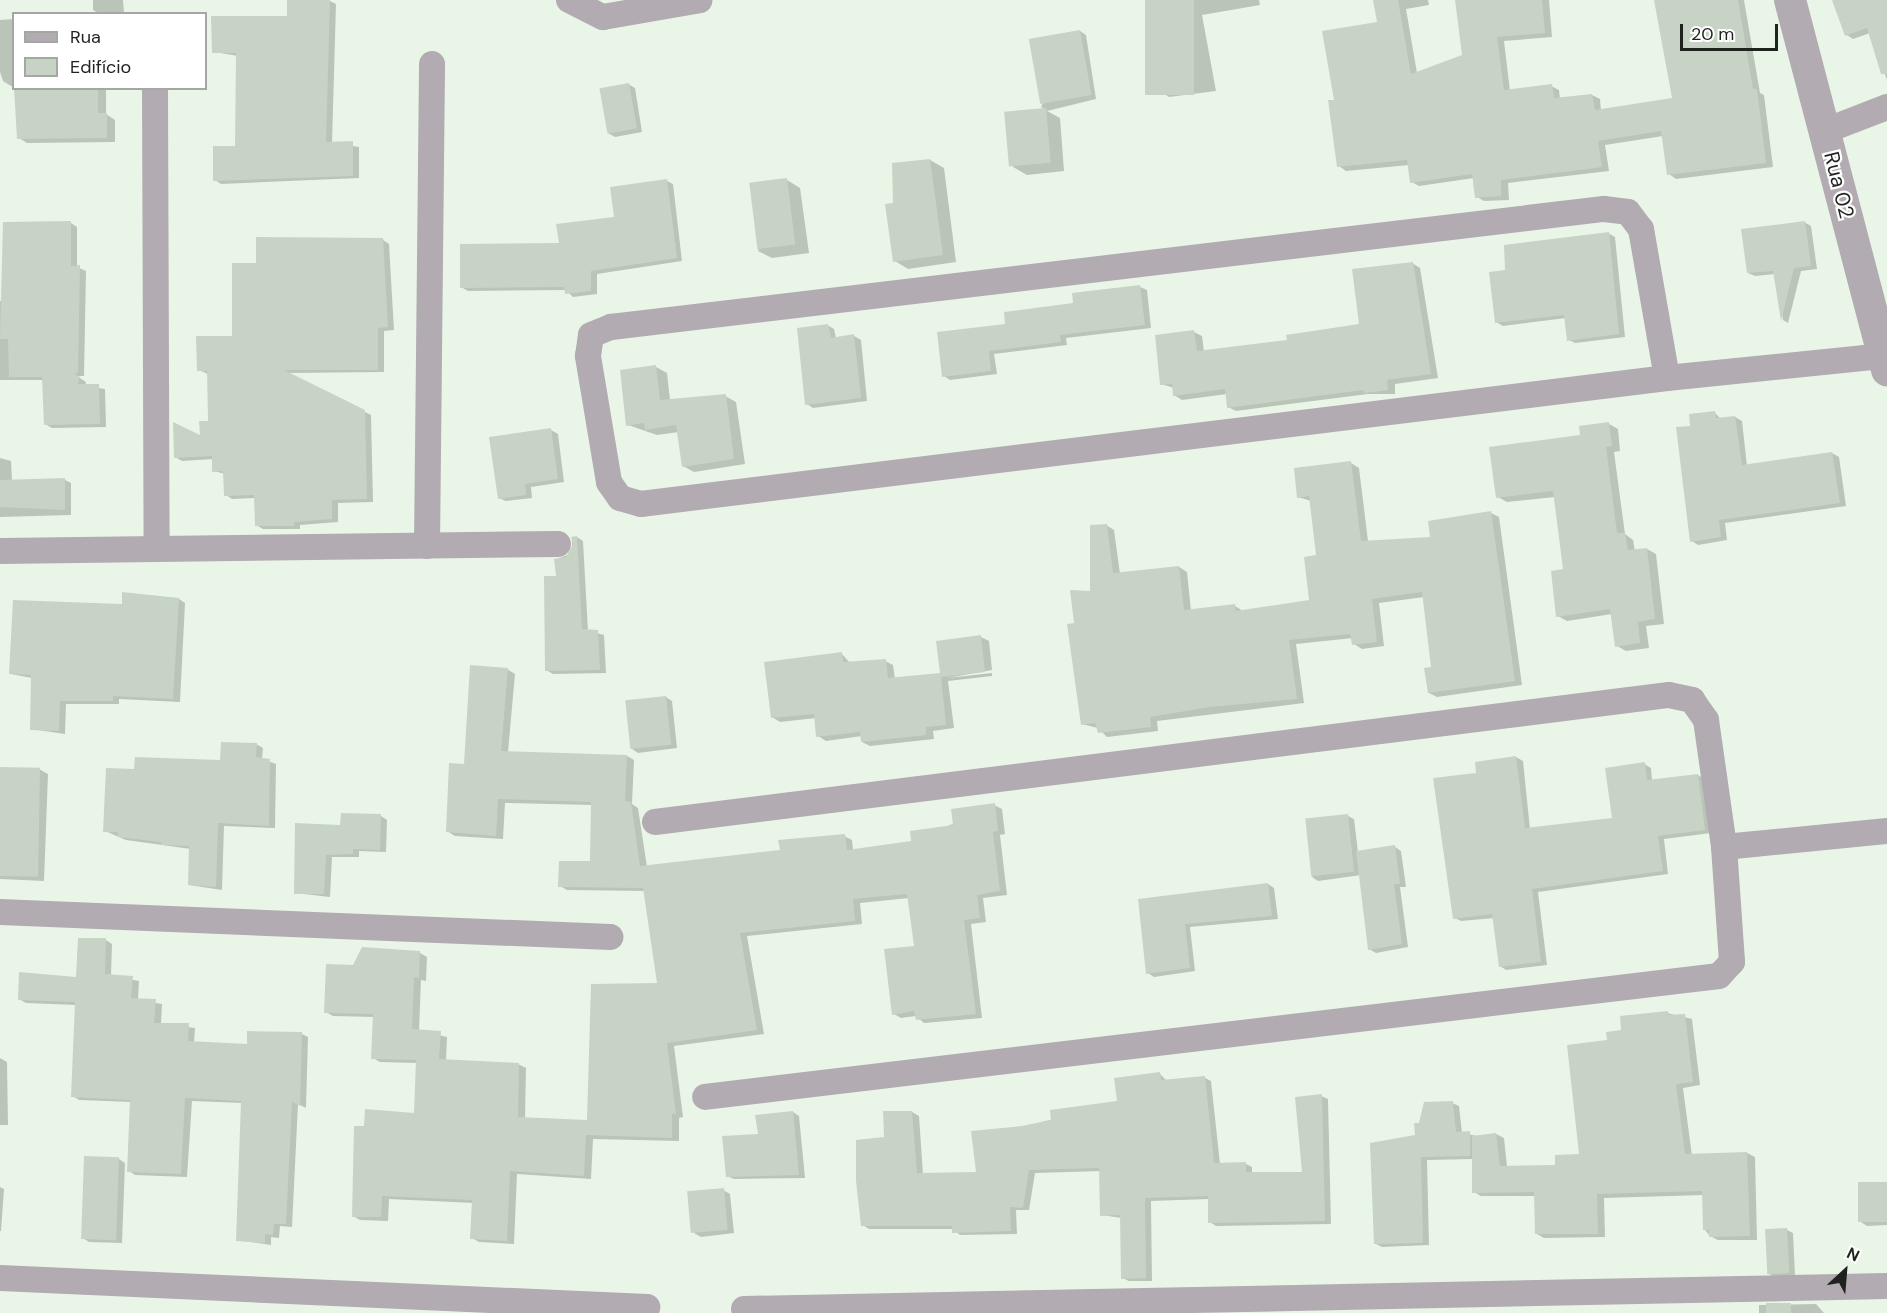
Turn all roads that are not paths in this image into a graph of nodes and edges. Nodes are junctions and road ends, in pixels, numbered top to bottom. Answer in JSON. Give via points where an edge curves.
{"nodes":[{"id":1,"x":568,"y":0,"type":"edge"},
{"id":2,"x":700,"y":0,"type":"edge"},
{"id":3,"x":1790,"y":0,"type":"edge"},
{"id":4,"x":432,"y":64,"type":"dead end"},
{"id":5,"x":155,"y":90,"type":"edge"},
{"id":6,"x":1887,"y":107,"type":"edge"},
{"id":7,"x":1825,"y":131,"type":"junction"},
{"id":8,"x":1885,"y":363,"type":"edge"},
{"id":9,"x":1666,"y":378,"type":"junction"},
{"id":10,"x":558,"y":544,"type":"dead end"},
{"id":11,"x":427,"y":546,"type":"junction"},
{"id":12,"x":158,"y":549,"type":"junction"},
{"id":13,"x":0,"y":551,"type":"edge"},
{"id":14,"x":655,"y":822,"type":"dead end"},
{"id":15,"x":1887,"y":831,"type":"edge"},
{"id":16,"x":1724,"y":847,"type":"junction"},
{"id":17,"x":0,"y":912,"type":"edge"},
{"id":18,"x":610,"y":937,"type":"dead end"},
{"id":19,"x":705,"y":1097,"type":"dead end"},
{"id":20,"x":0,"y":1278,"type":"edge"},
{"id":21,"x":1887,"y":1286,"type":"edge"},
{"id":22,"x":647,"y":1307,"type":"dead end"},
{"id":23,"x":744,"y":1309,"type":"dead end"}],
"edges":[{"from":1,"to":2,"type":"street","via":[[603,17]]},
{"from":3,"to":7,"type":"street","name":"Rua 02"},
{"from":4,"to":11,"type":"street"},
{"from":5,"to":12,"type":"street"},
{"from":6,"to":7,"type":"street"},
{"from":7,"to":8,"type":"street","name":"Rua 02"},
{"from":8,"to":9,"type":"street"},
{"from":9,"to":9,"type":"street","via":[[1641,229],[1628,212],[1604,208],[611,327],[591,335],[588,356],[609,482],[620,498],[641,504]]},
{"from":10,"to":11,"type":"street"},
{"from":11,"to":12,"type":"street"},
{"from":12,"to":13,"type":"street"},
{"from":14,"to":16,"type":"street","via":[[1669,695],[1692,700],[1706,720]]},
{"from":15,"to":16,"type":"street"},
{"from":16,"to":19,"type":"street","via":[[1732,962],[1719,976]]},
{"from":17,"to":18,"type":"street"},
{"from":20,"to":22,"type":"street"},
{"from":21,"to":23,"type":"street"}]}
